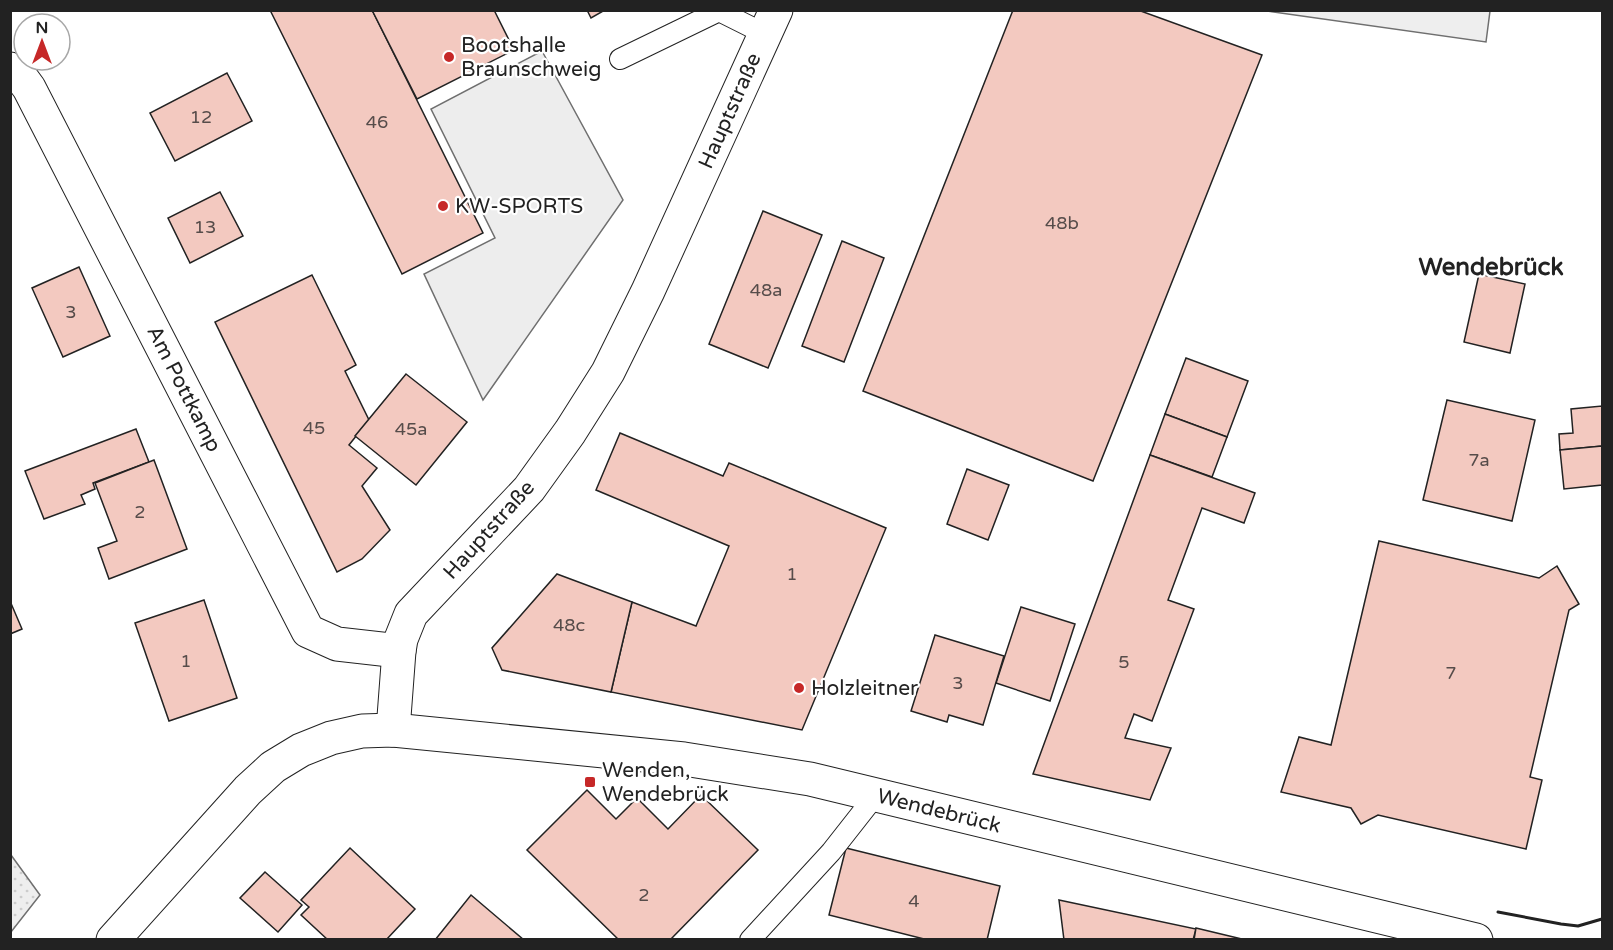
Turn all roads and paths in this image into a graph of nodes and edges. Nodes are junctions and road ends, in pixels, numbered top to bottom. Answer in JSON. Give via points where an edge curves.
{"nodes":[{"id":1,"x":770,"y":22,"type":"edge"},
{"id":2,"x":620,"y":59,"type":"dead end"},
{"id":3,"x":10,"y":69,"type":"edge"},
{"id":4,"x":399,"y":651,"type":"junction"},
{"id":5,"x":393,"y":730,"type":"junction"},
{"id":6,"x":875,"y":796,"type":"junction"},
{"id":7,"x":113,"y":939,"type":"edge"},
{"id":8,"x":750,"y":939,"type":"edge"},
{"id":9,"x":1476,"y":939,"type":"edge"}],
"edges":[{"from":1,"to":2,"type":"lane","via":[[719,11]]},
{"from":1,"to":4,"type":"street","name":"Hauptstraße","via":[[608,372],[529,489],[411,614]]},
{"from":3,"to":4,"type":"street","name":"Am Pottkamp","via":[[29,88],[308,631],[336,644]]},
{"from":4,"to":5,"type":"street","name":"Hauptstraße"},
{"from":5,"to":6,"type":"street","name":"Wendebrück","via":[[684,759],[810,779]]},
{"from":5,"to":7,"type":"street","via":[[331,738],[273,767]]},
{"from":6,"to":8,"type":"lane","via":[[831,852]]},
{"from":6,"to":9,"type":"street","name":"Wendebrück"}]}
